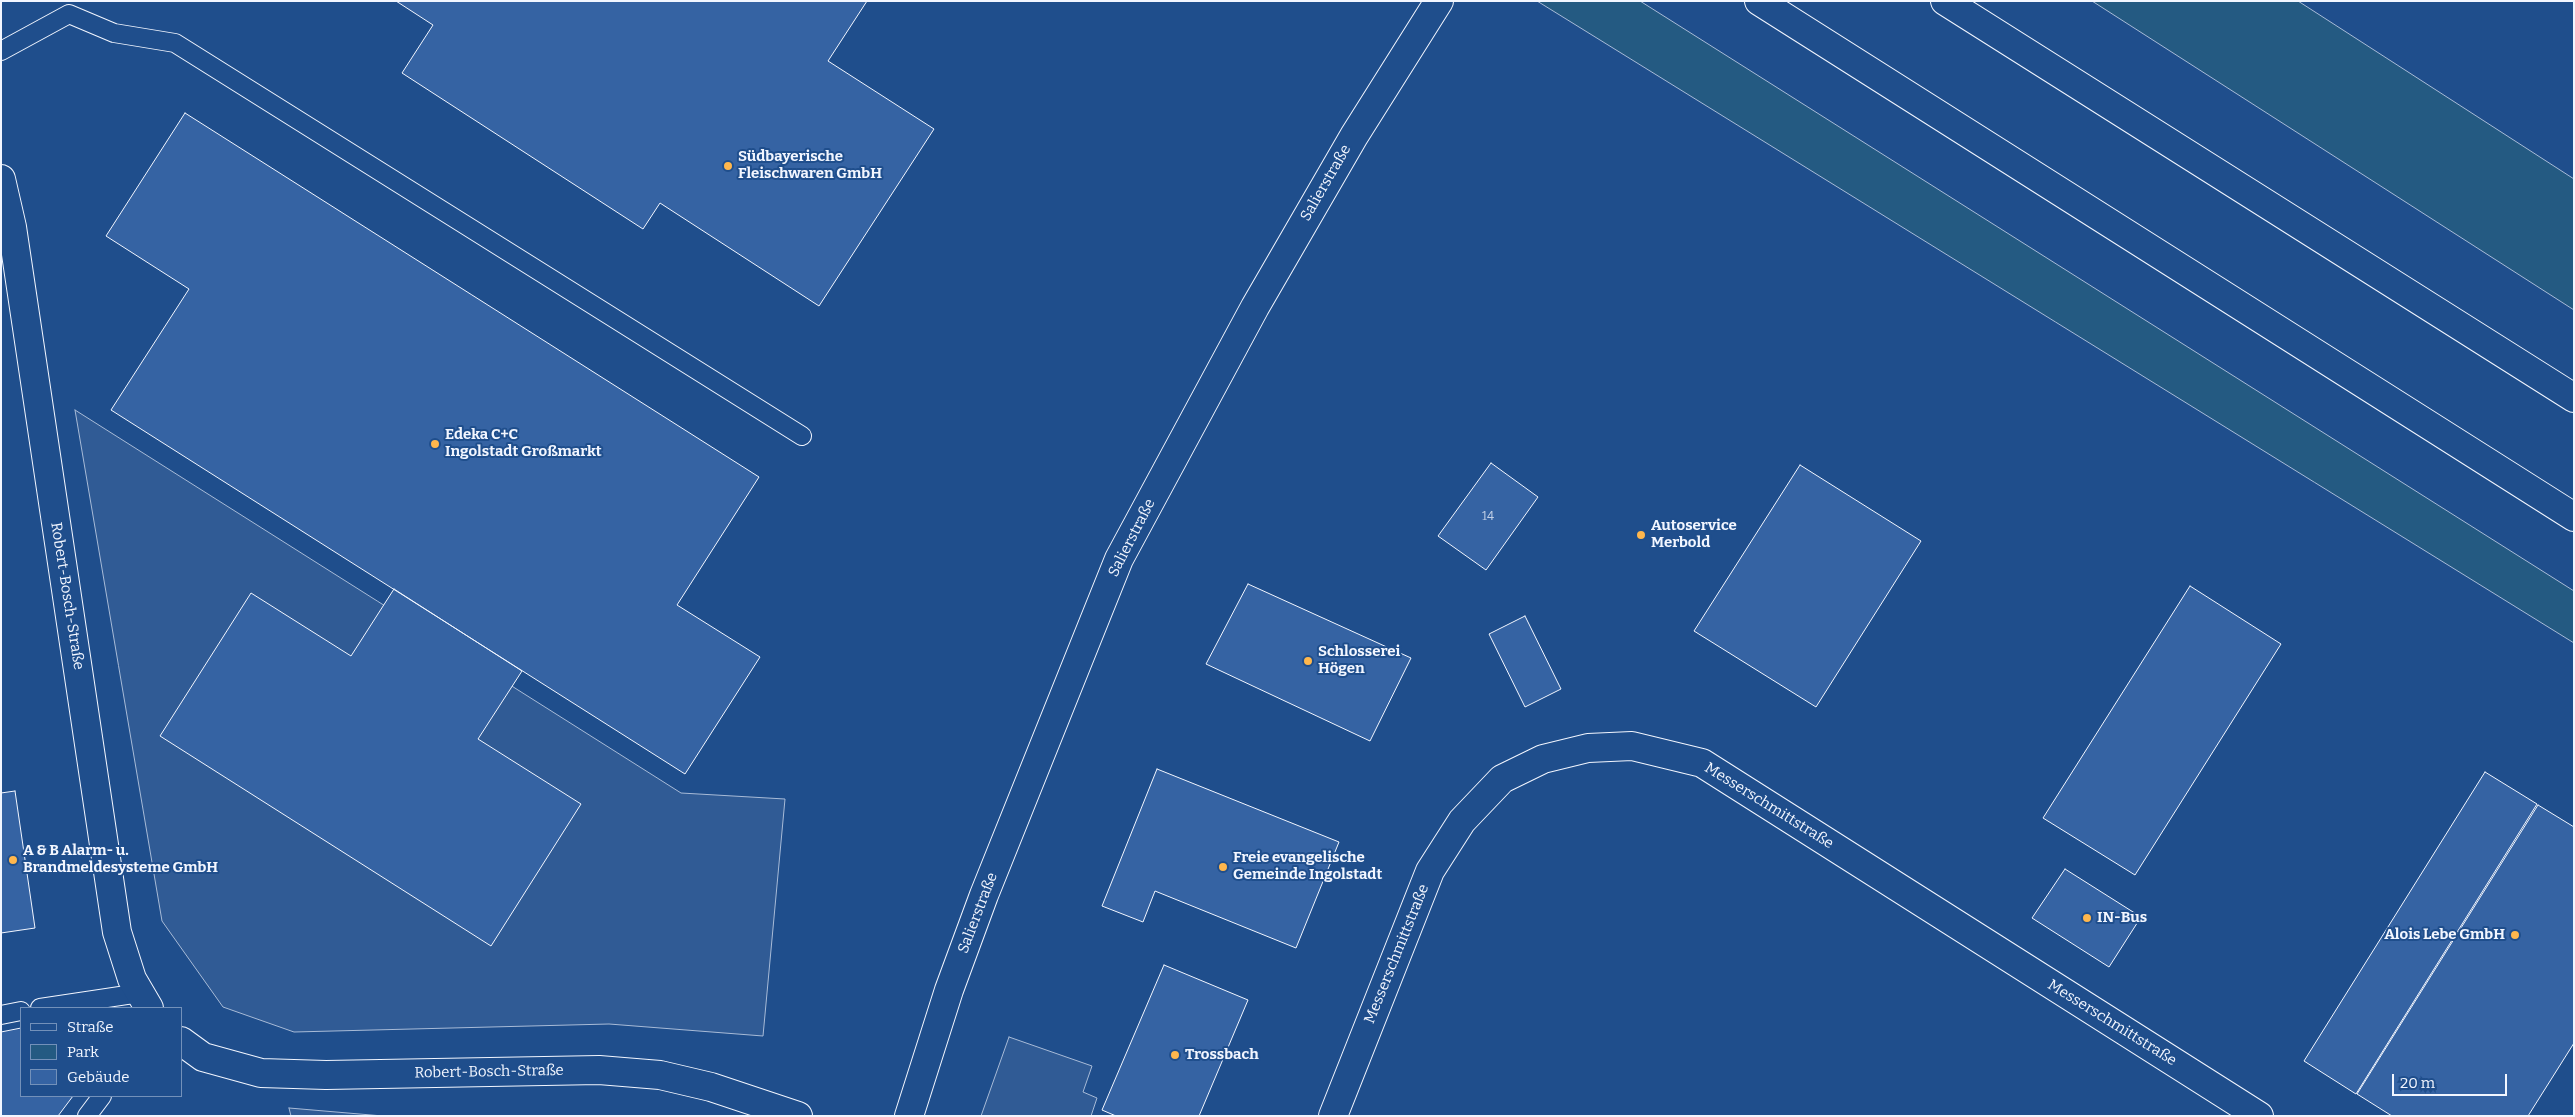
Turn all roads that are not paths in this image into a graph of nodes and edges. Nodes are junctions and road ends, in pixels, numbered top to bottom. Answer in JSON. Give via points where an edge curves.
{"nodes":[{"id":1,"x":1439,"y":1,"type":"edge"},
{"id":2,"x":1759,"y":1,"type":"edge"},
{"id":3,"x":1945,"y":1,"type":"edge"},
{"id":4,"x":1,"y":51,"type":"edge"},
{"id":5,"x":1,"y":179,"type":"edge"},
{"id":6,"x":2574,"y":398,"type":"edge"},
{"id":7,"x":802,"y":436,"type":"dead end"},
{"id":8,"x":2574,"y":517,"type":"edge"},
{"id":9,"x":145,"y":1001,"type":"edge"},
{"id":10,"x":55,"y":1007,"type":"edge"},
{"id":11,"x":20,"y":1011,"type":"edge"},
{"id":12,"x":1,"y":1014,"type":"edge"},
{"id":13,"x":182,"y":1042,"type":"edge"},
{"id":14,"x":101,"y":1097,"type":"edge"},
{"id":15,"x":87,"y":1116,"type":"edge"},
{"id":16,"x":798,"y":1116,"type":"edge"},
{"id":17,"x":909,"y":1116,"type":"edge"},
{"id":18,"x":1333,"y":1116,"type":"edge"},
{"id":19,"x":2259,"y":1116,"type":"edge"}],
"edges":[{"from":1,"to":17,"type":"main road","name":"Salierstraße","via":[[1354,136],[1255,307],[1119,559],[981,903]]},
{"from":2,"to":8,"type":"main road"},
{"from":3,"to":6,"type":"main road"},
{"from":4,"to":7,"type":"lane","via":[[69,14],[114,32],[175,43]]},
{"from":5,"to":9,"type":"main road","name":"Robert-Bosch-Straße","via":[[12,227],[117,932],[132,979]]},
{"from":9,"to":10,"type":"lane"},
{"from":11,"to":12,"type":"lane"},
{"from":13,"to":16,"type":"main road","name":"Robert-Bosch-Straße","via":[[203,1057],[261,1073],[326,1075],[599,1070],[660,1075],[711,1087]]},
{"from":14,"to":15,"type":"lane"},
{"from":18,"to":19,"type":"main road","name":"Messerschmittstraße","via":[[1430,871],[1462,820],[1502,779],[1543,759],[1588,748],[1632,746],[1702,763]]}]}
